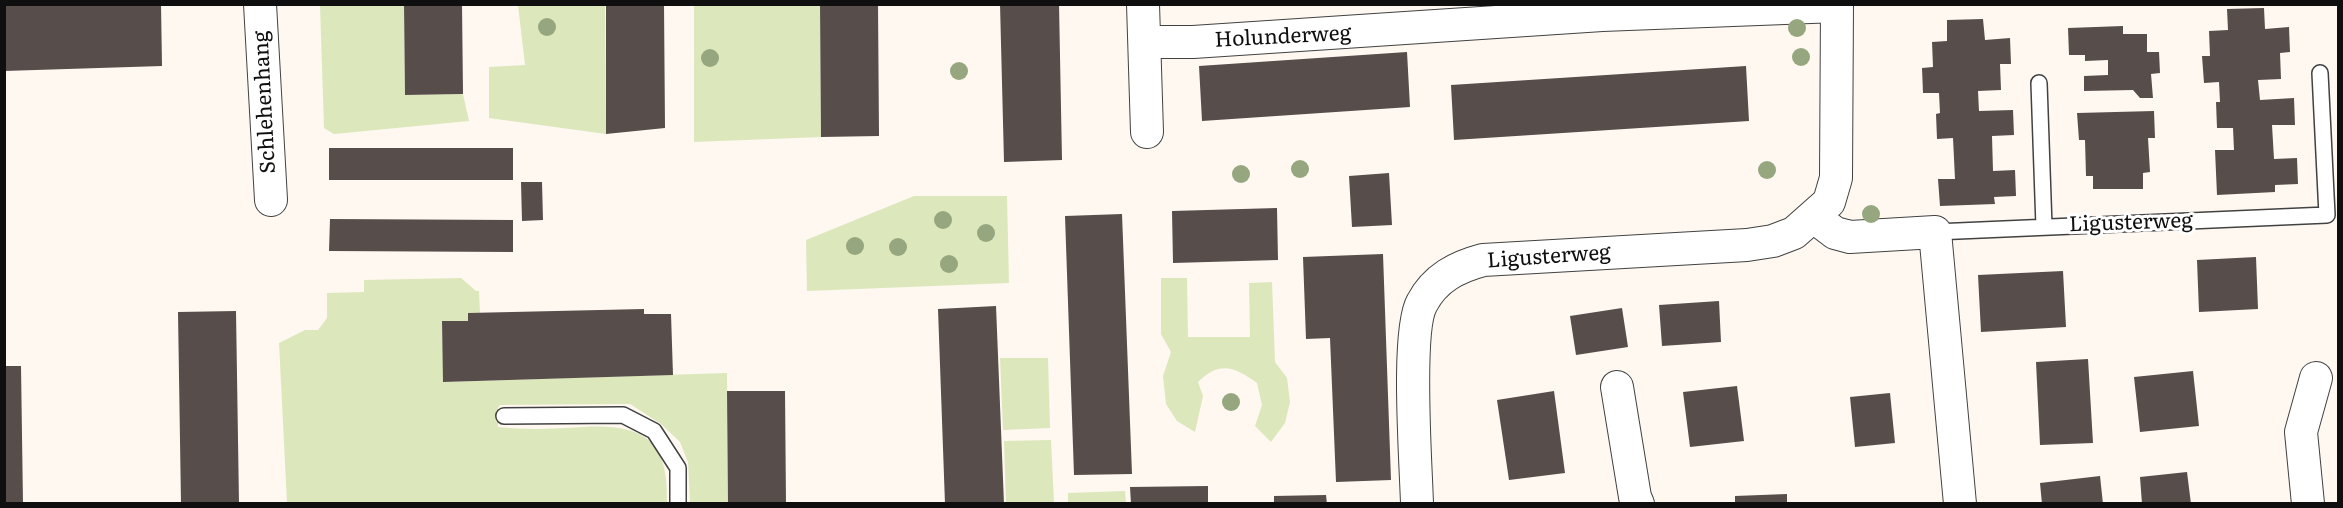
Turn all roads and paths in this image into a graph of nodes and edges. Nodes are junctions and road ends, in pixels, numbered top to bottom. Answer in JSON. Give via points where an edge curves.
{"nodes":[{"id":1,"x":260,"y":4,"type":"edge"},
{"id":2,"x":1143,"y":4,"type":"edge"},
{"id":3,"x":1837,"y":5,"type":"edge"},
{"id":4,"x":1421,"y":28,"type":"joint"},
{"id":5,"x":1145,"y":42,"type":"junction"},
{"id":6,"x":2320,"y":73,"type":"dead end"},
{"id":7,"x":2039,"y":83,"type":"dead end"},
{"id":8,"x":1147,"y":132,"type":"dead end"},
{"id":9,"x":271,"y":200,"type":"dead end"},
{"id":10,"x":1814,"y":217,"type":"junction"},
{"id":11,"x":2044,"y":226,"type":"junction"},
{"id":12,"x":1935,"y":232,"type":"junction"},
{"id":13,"x":2316,"y":378,"type":"dead end"},
{"id":14,"x":1617,"y":387,"type":"dead end"},
{"id":15,"x":504,"y":416,"type":"dead end"},
{"id":16,"x":678,"y":504,"type":"edge"},
{"id":17,"x":1417,"y":504,"type":"edge"},
{"id":18,"x":1638,"y":504,"type":"edge"},
{"id":19,"x":1960,"y":504,"type":"edge"},
{"id":20,"x":2308,"y":504,"type":"edge"}],
"edges":[{"from":1,"to":9,"type":"street","name":"Schlehenhang"},
{"from":2,"to":5,"type":"street"},
{"from":3,"to":4,"type":"street","name":"Ligusterweg"},
{"from":3,"to":10,"type":"street","name":"Ligusterweg","via":[[1836,178],[1829,201]]},
{"from":4,"to":5,"type":"street","name":"Holunderweg"},
{"from":5,"to":8,"type":"street"},
{"from":6,"to":11,"type":"lane","name":"Ligusterweg","via":[[2327,216]]},
{"from":7,"to":11,"type":"lane"},
{"from":10,"to":12,"type":"street","name":"Ligusterweg","via":[[1835,233],[1850,237]]},
{"from":10,"to":17,"type":"street","name":"Ligusterweg","via":[[1794,233],[1747,245],[1483,260],[1448,273],[1420,305],[1415,331]]},
{"from":11,"to":12,"type":"lane","name":"Ligusterweg"},
{"from":12,"to":19,"type":"street"},
{"from":13,"to":20,"type":"street","via":[[2301,432]]},
{"from":14,"to":18,"type":"street"},
{"from":15,"to":16,"type":"lane","via":[[623,415],[654,431],[678,468]]}]}
